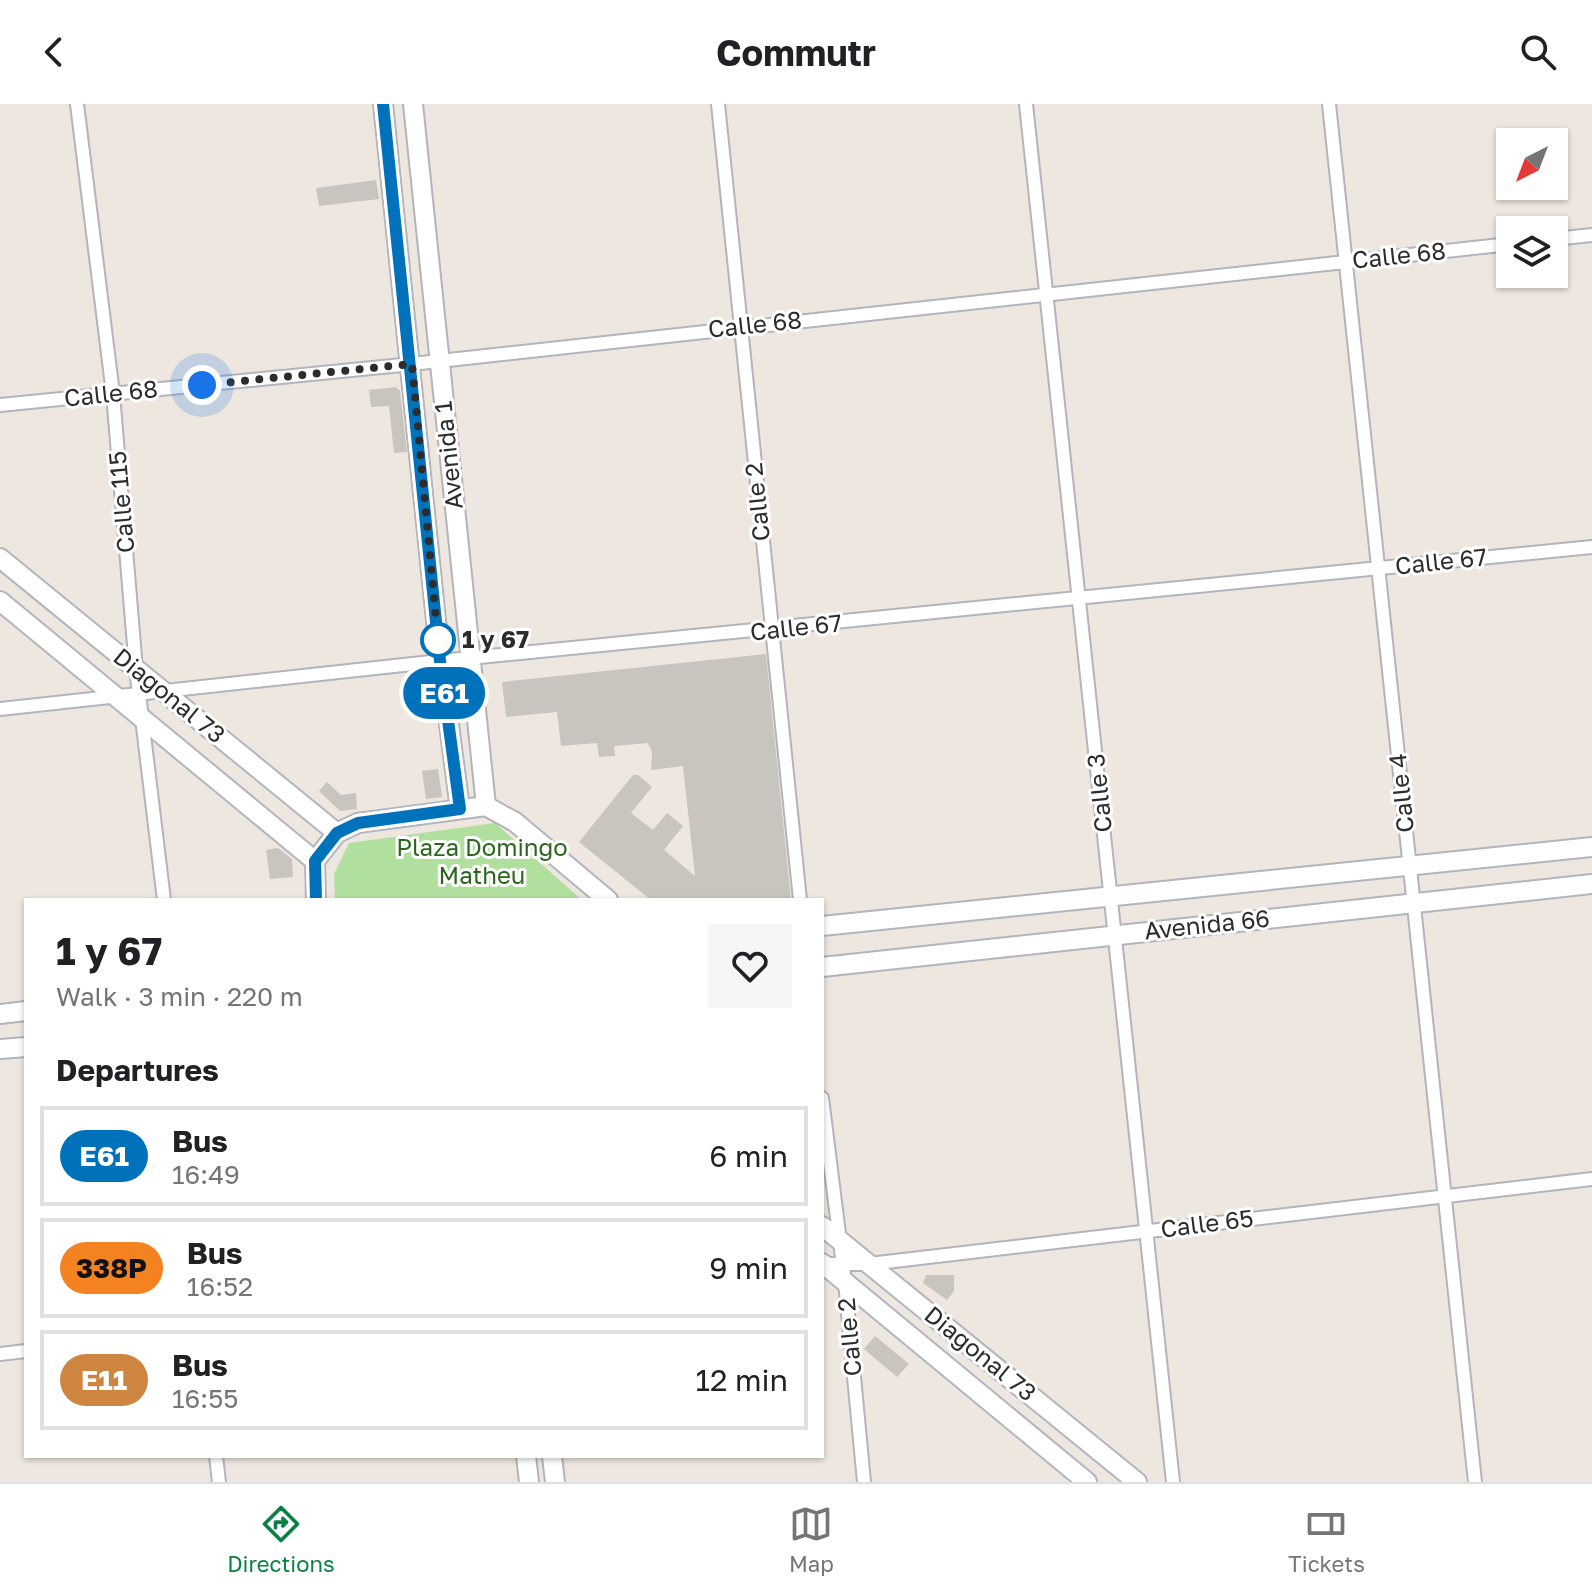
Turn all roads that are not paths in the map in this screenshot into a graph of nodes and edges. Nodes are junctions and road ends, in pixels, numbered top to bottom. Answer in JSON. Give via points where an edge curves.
{"nodes":[{"id":1,"x":77,"y":104,"type":"edge"},
{"id":2,"x":383,"y":104,"type":"edge"},
{"id":3,"x":413,"y":104,"type":"edge"},
{"id":4,"x":718,"y":104,"type":"edge"},
{"id":5,"x":1026,"y":104,"type":"edge"},
{"id":6,"x":1329,"y":104,"type":"edge"},
{"id":7,"x":1592,"y":235,"type":"edge"},
{"id":8,"x":1568,"y":238,"type":"edge"},
{"id":9,"x":1496,"y":246,"type":"edge"},
{"id":10,"x":1346,"y":262,"type":"junction"},
{"id":11,"x":1045,"y":294,"type":"junction"},
{"id":12,"x":739,"y":327,"type":"junction"},
{"id":13,"x":439,"y":358,"type":"junction"},
{"id":14,"x":412,"y":364,"type":"junction"},
{"id":15,"x":113,"y":394,"type":"junction"},
{"id":16,"x":0,"y":405,"type":"edge"},
{"id":17,"x":1592,"y":547,"type":"edge"},
{"id":18,"x":0,"y":558,"type":"edge"},
{"id":19,"x":1378,"y":568,"type":"junction"},
{"id":20,"x":1079,"y":599,"type":"junction"},
{"id":21,"x":0,"y":601,"type":"edge"},
{"id":22,"x":771,"y":630,"type":"junction"},
{"id":23,"x":469,"y":659,"type":"junction"},
{"id":24,"x":440,"y":661,"type":"junction"},
{"id":25,"x":136,"y":669,"type":"junction"},
{"id":26,"x":164,"y":692,"type":"junction"},
{"id":27,"x":140,"y":694,"type":"junction"},
{"id":28,"x":117,"y":697,"type":"junction"},
{"id":29,"x":0,"y":709,"type":"edge"},
{"id":30,"x":142,"y":718,"type":"junction"},
{"id":31,"x":486,"y":806,"type":"junction"},
{"id":32,"x":460,"y":809,"type":"junction"},
{"id":33,"x":337,"y":833,"type":"junction"},
{"id":34,"x":1592,"y":847,"type":"edge"},
{"id":35,"x":315,"y":861,"type":"junction"},
{"id":36,"x":1410,"y":868,"type":"junction"},
{"id":37,"x":1592,"y":884,"type":"edge"},
{"id":38,"x":1111,"y":897,"type":"junction"},
{"id":39,"x":164,"y":898,"type":"edge"},
{"id":40,"x":316,"y":898,"type":"edge"},
{"id":41,"x":606,"y":898,"type":"edge"},
{"id":42,"x":800,"y":898,"type":"edge"},
{"id":43,"x":1413,"y":903,"type":"junction"},
{"id":44,"x":824,"y":926,"type":"edge"},
{"id":45,"x":1115,"y":935,"type":"junction"},
{"id":46,"x":824,"y":967,"type":"edge"},
{"id":47,"x":24,"y":1011,"type":"edge"},
{"id":48,"x":0,"y":1014,"type":"edge"},
{"id":49,"x":24,"y":1047,"type":"edge"},
{"id":50,"x":0,"y":1049,"type":"edge"},
{"id":51,"x":824,"y":1116,"type":"edge"},
{"id":52,"x":1592,"y":1179,"type":"edge"},
{"id":53,"x":1444,"y":1194,"type":"junction"},
{"id":54,"x":824,"y":1228,"type":"edge"},
{"id":55,"x":1146,"y":1232,"type":"junction"},
{"id":56,"x":838,"y":1239,"type":"junction"},
{"id":57,"x":869,"y":1264,"type":"junction"},
{"id":58,"x":831,"y":1267,"type":"edge"},
{"id":59,"x":24,"y":1351,"type":"edge"},
{"id":60,"x":0,"y":1354,"type":"edge"},
{"id":61,"x":216,"y":1458,"type":"edge"},
{"id":62,"x":526,"y":1458,"type":"edge"},
{"id":63,"x":552,"y":1458,"type":"edge"},
{"id":64,"x":219,"y":1482,"type":"edge"},
{"id":65,"x":529,"y":1482,"type":"edge"},
{"id":66,"x":555,"y":1482,"type":"edge"},
{"id":67,"x":864,"y":1482,"type":"edge"},
{"id":68,"x":1087,"y":1482,"type":"edge"},
{"id":69,"x":1137,"y":1482,"type":"edge"},
{"id":70,"x":1173,"y":1482,"type":"edge"},
{"id":71,"x":1475,"y":1482,"type":"edge"}],
"edges":[{"from":1,"to":15,"type":"street","name":"Calle 115"},
{"from":2,"to":14,"type":"main road","name":"Avenida 1"},
{"from":3,"to":13,"type":"main road","name":"Avenida 1"},
{"from":4,"to":12,"type":"street","name":"Calle 2"},
{"from":5,"to":11,"type":"street","name":"Calle 3"},
{"from":6,"to":10,"type":"street","name":"Calle 4"},
{"from":7,"to":8,"type":"street"},
{"from":9,"to":10,"type":"street","name":"Calle 68"},
{"from":10,"to":11,"type":"street","name":"Calle 68"},
{"from":10,"to":19,"type":"street","name":"Calle 4"},
{"from":11,"to":12,"type":"street","name":"Calle 68"},
{"from":11,"to":20,"type":"street","name":"Calle 3"},
{"from":12,"to":13,"type":"street","name":"Calle 68"},
{"from":12,"to":22,"type":"street","name":"Calle 2"},
{"from":13,"to":14,"type":"street","name":"Calle 68"},
{"from":13,"to":23,"type":"main road","name":"Avenida 1"},
{"from":14,"to":15,"type":"street","name":"Calle 68"},
{"from":14,"to":24,"type":"main road","name":"Avenida 1"},
{"from":15,"to":16,"type":"street","name":"Calle 68"},
{"from":15,"to":25,"type":"street","name":"Calle 115"},
{"from":17,"to":19,"type":"street","name":"Calle 67"},
{"from":18,"to":25,"type":"main road","name":"Diagonal 73"},
{"from":19,"to":20,"type":"street","name":"Calle 67"},
{"from":19,"to":36,"type":"street","name":"Calle 4"},
{"from":20,"to":22,"type":"street","name":"Calle 67"},
{"from":20,"to":38,"type":"street","name":"Calle 3"},
{"from":21,"to":28,"type":"main road","name":"Diagonal 73"},
{"from":22,"to":23,"type":"street","name":"Calle 67"},
{"from":22,"to":42,"type":"street","name":"Calle 2"},
{"from":23,"to":24,"type":"street","name":"Calle 67"},
{"from":23,"to":31,"type":"main road","name":"Avenida 1"},
{"from":24,"to":26,"type":"street","name":"Calle 67"},
{"from":24,"to":32,"type":"main road","name":"Avenida 1"},
{"from":25,"to":26,"type":"main road","name":"Diagonal 73"},
{"from":25,"to":27,"type":"street","name":"Calle 115"},
{"from":26,"to":27,"type":"street","name":"Calle 67"},
{"from":26,"to":33,"type":"main road","name":"Diagonal 73"},
{"from":27,"to":28,"type":"street","name":"Calle 67"},
{"from":27,"to":30,"type":"street","name":"Calle 115"},
{"from":28,"to":29,"type":"street","name":"Calle 67"},
{"from":28,"to":30,"type":"main road","name":"Diagonal 73"},
{"from":30,"to":35,"type":"main road","name":"Diagonal 73"},
{"from":30,"to":39,"type":"street","name":"Calle 115"},
{"from":31,"to":32,"type":"main road"},
{"from":31,"to":41,"type":"main road","via":[[515,822]]},
{"from":32,"to":33,"type":"main road","via":[[358,823]]},
{"from":33,"to":35,"type":"main road"},
{"from":34,"to":36,"type":"main road","name":"Avenida 66"},
{"from":35,"to":40,"type":"main road"},
{"from":36,"to":38,"type":"main road","name":"Avenida 66"},
{"from":36,"to":43,"type":"street","name":"Calle 4"},
{"from":37,"to":43,"type":"main road","name":"Avenida 66"},
{"from":38,"to":44,"type":"main road","name":"Avenida 66"},
{"from":38,"to":45,"type":"street","name":"Calle 3"},
{"from":43,"to":45,"type":"main road","name":"Avenida 66"},
{"from":43,"to":53,"type":"street","name":"Calle 4"},
{"from":45,"to":46,"type":"main road","name":"Avenida 66"},
{"from":45,"to":55,"type":"street","name":"Calle 3"},
{"from":47,"to":48,"type":"main road"},
{"from":49,"to":50,"type":"main road"},
{"from":51,"to":56,"type":"street","name":"Calle 2"},
{"from":52,"to":53,"type":"street","name":"Calle 65"},
{"from":53,"to":55,"type":"street","name":"Calle 65"},
{"from":53,"to":71,"type":"street","name":"Calle 4"},
{"from":54,"to":56,"type":"main road","name":"Diagonal 73"},
{"from":55,"to":57,"type":"street","name":"Calle 65"},
{"from":55,"to":70,"type":"street","name":"Calle 3"},
{"from":56,"to":57,"type":"main road","name":"Diagonal 73"},
{"from":56,"to":58,"type":"street","name":"Calle 2"},
{"from":57,"to":58,"type":"street","name":"Calle 65"},
{"from":57,"to":69,"type":"main road","name":"Diagonal 73"},
{"from":58,"to":67,"type":"street","name":"Calle 2"},
{"from":58,"to":68,"type":"main road","name":"Diagonal 73"},
{"from":59,"to":60,"type":"street"},
{"from":61,"to":64,"type":"street"},
{"from":62,"to":65,"type":"main road"},
{"from":63,"to":66,"type":"main road"}]}
